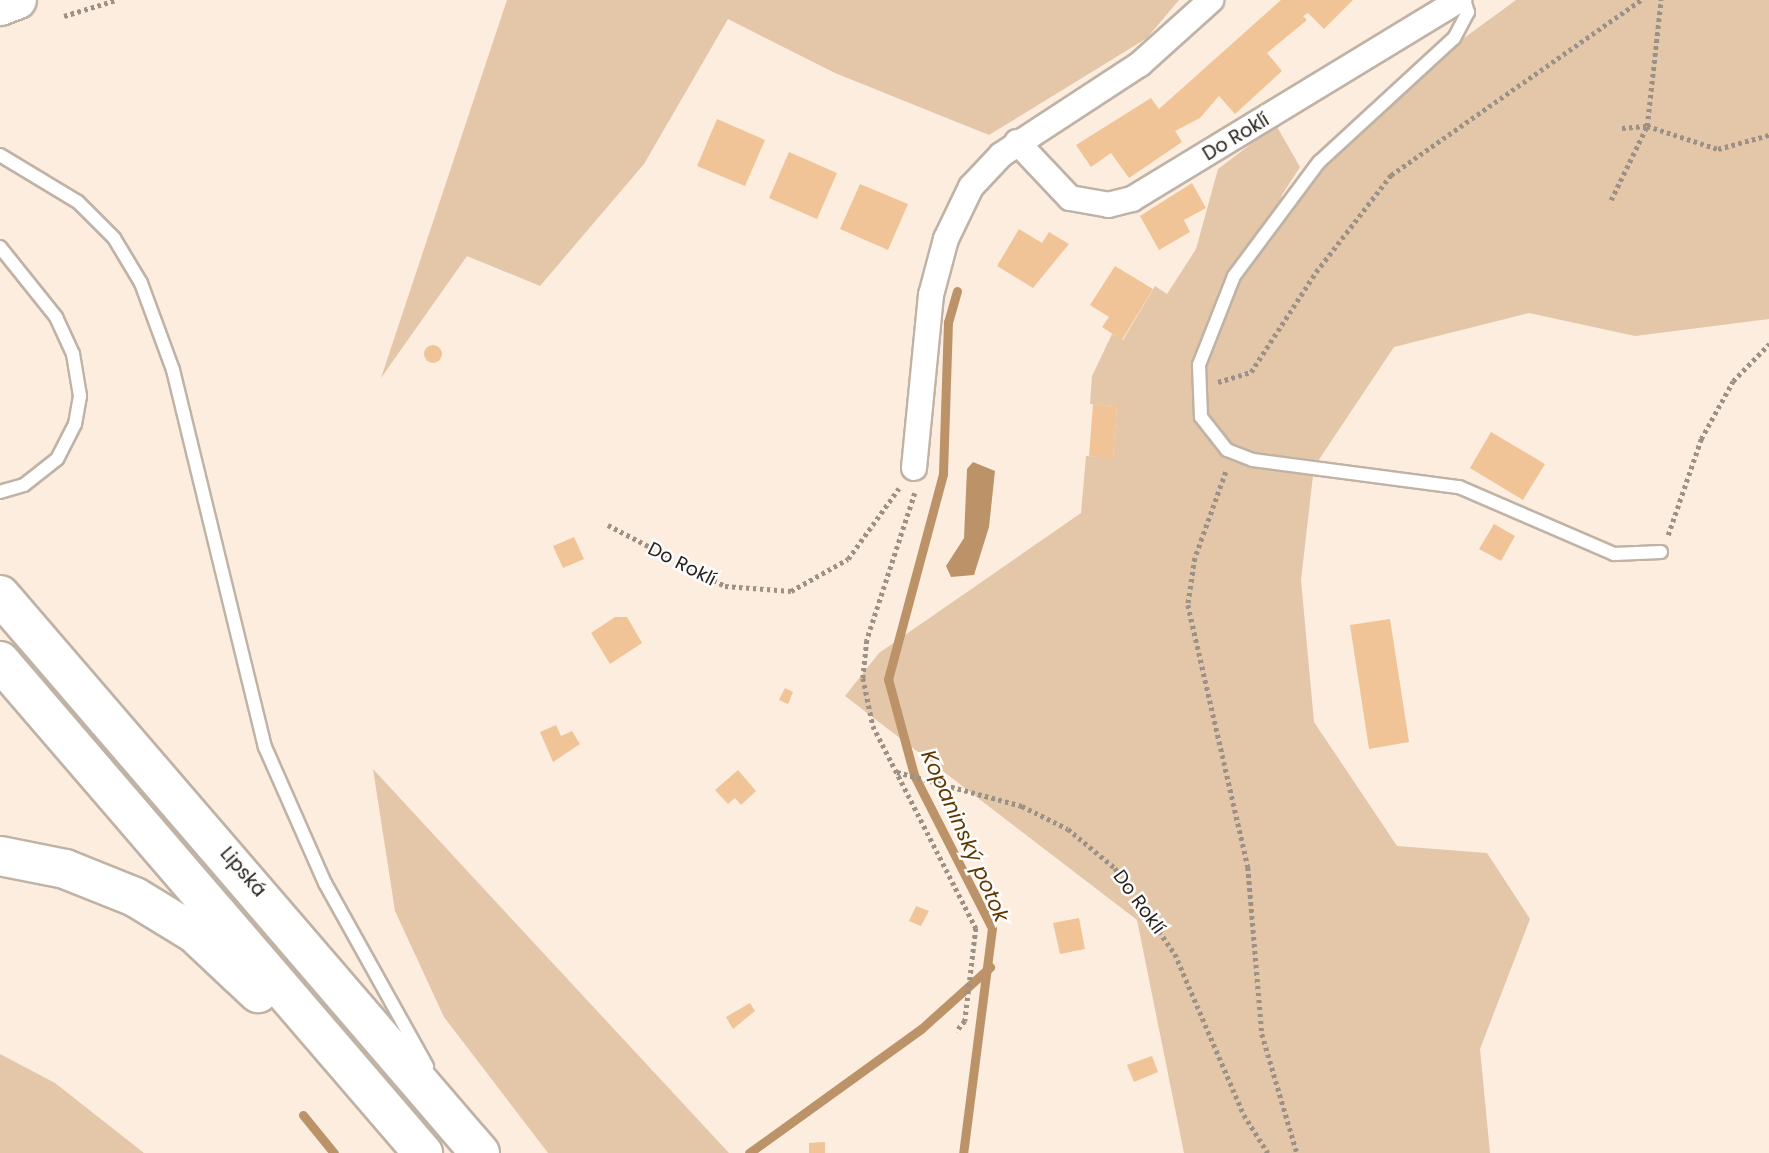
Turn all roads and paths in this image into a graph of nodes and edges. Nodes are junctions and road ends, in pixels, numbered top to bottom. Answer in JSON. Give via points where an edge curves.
{"nodes":[{"id":1,"x":18,"y":0,"type":"edge"},
{"id":2,"x":116,"y":0,"type":"edge"},
{"id":3,"x":1211,"y":0,"type":"edge"},
{"id":4,"x":1461,"y":0,"type":"edge"},
{"id":5,"x":1641,"y":0,"type":"edge"},
{"id":6,"x":1661,"y":0,"type":"edge"},
{"id":7,"x":0,"y":7,"type":"edge"},
{"id":8,"x":64,"y":16,"type":"dead end"},
{"id":9,"x":1647,"y":126,"type":"junction"},
{"id":10,"x":1622,"y":128,"type":"dead end"},
{"id":11,"x":1769,"y":135,"type":"edge"},
{"id":12,"x":1017,"y":142,"type":"junction"},
{"id":13,"x":0,"y":155,"type":"edge"},
{"id":14,"x":1611,"y":200,"type":"dead end"},
{"id":15,"x":0,"y":247,"type":"edge"},
{"id":16,"x":1769,"y":344,"type":"edge"},
{"id":17,"x":1196,"y":387,"type":"junction"},
{"id":18,"x":1227,"y":450,"type":"junction"},
{"id":19,"x":914,"y":468,"type":"junction"},
{"id":20,"x":0,"y":492,"type":"edge"},
{"id":21,"x":608,"y":525,"type":"dead end"},
{"id":22,"x":1661,"y":552,"type":"joint"},
{"id":23,"x":0,"y":595,"type":"edge"},
{"id":24,"x":0,"y":661,"type":"edge"},
{"id":25,"x":897,"y":772,"type":"junction"},
{"id":26,"x":0,"y":856,"type":"edge"},
{"id":27,"x":956,"y":1032,"type":"dead end"},
{"id":28,"x":403,"y":1153,"type":"edge"},
{"id":29,"x":424,"y":1153,"type":"edge"},
{"id":30,"x":481,"y":1153,"type":"edge"},
{"id":31,"x":1268,"y":1153,"type":"edge"},
{"id":32,"x":1297,"y":1153,"type":"edge"}],
"edges":[{"from":1,"to":7,"type":"street"},
{"from":2,"to":8,"type":"path"},
{"from":3,"to":12,"type":"street","via":[[1140,64]]},
{"from":4,"to":12,"type":"street","name":"Do Roklí","via":[[1132,199],[1108,205],[1070,198]]},
{"from":4,"to":17,"type":"lane","via":[[1468,12],[1454,38],[1319,162],[1262,234],[1218,306]]},
{"from":5,"to":17,"type":"path","via":[[1391,175],[1316,272],[1251,372]]},
{"from":6,"to":9,"type":"path"},
{"from":9,"to":10,"type":"path"},
{"from":9,"to":11,"type":"path","via":[[1718,149]]},
{"from":9,"to":14,"type":"path"},
{"from":12,"to":19,"type":"street","via":[[971,187],[939,259]]},
{"from":13,"to":30,"type":"lane","via":[[78,202],[114,238],[141,283],[173,369],[241,664],[280,786],[396,1015]]},
{"from":15,"to":20,"type":"lane","via":[[56,317],[73,354],[80,396],[57,459],[24,485]]},
{"from":16,"to":22,"type":"path","via":[[1733,381],[1701,439],[1682,506]]},
{"from":17,"to":18,"type":"lane","via":[[1201,417]]},
{"from":18,"to":22,"type":"lane","via":[[1252,460],[1459,487],[1614,554]]},
{"from":18,"to":32,"type":"path","via":[[1223,487],[1195,558],[1188,605],[1248,867],[1262,1034]]},
{"from":19,"to":21,"type":"path","name":"Do Roklí","via":[[848,559],[791,591],[725,586]]},
{"from":19,"to":25,"type":"path","via":[[914,510],[872,622],[863,678],[873,726]]},
{"from":23,"to":30,"type":"highway","name":"Lipská"},
{"from":24,"to":29,"type":"highway"},
{"from":25,"to":27,"type":"path","via":[[976,928],[965,980],[966,1002]]},
{"from":25,"to":31,"type":"path","name":"Do Roklí","via":[[1022,806],[1068,829],[1115,868],[1175,954],[1244,1115]]},
{"from":26,"to":28,"type":"highway","via":[[99,881],[194,933],[247,980]]}]}
